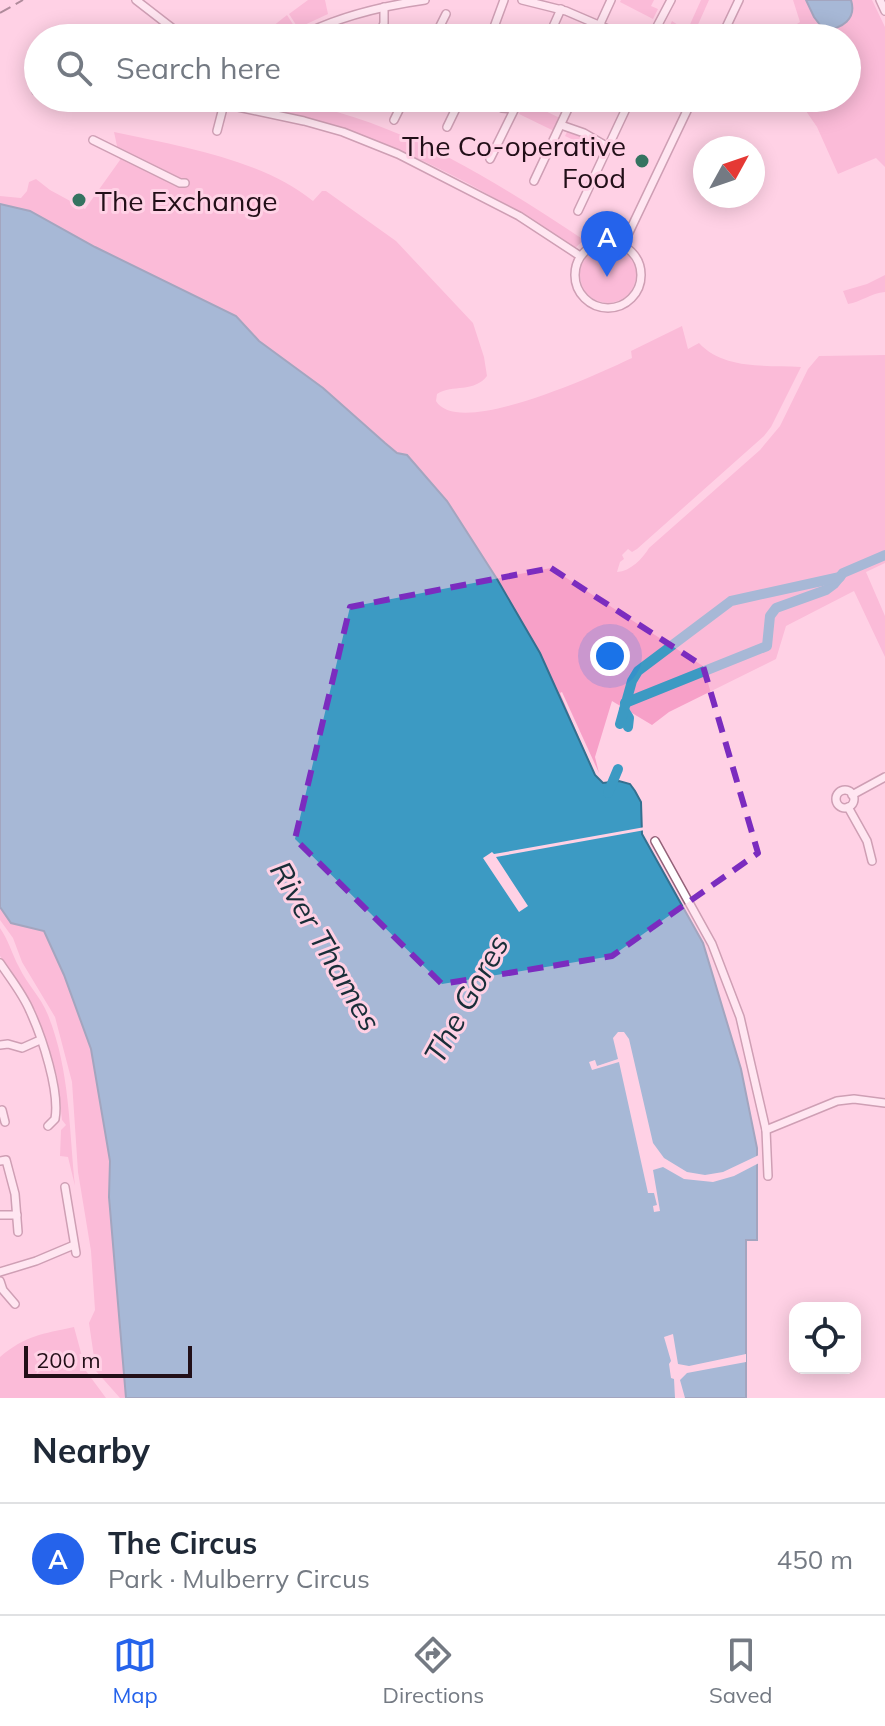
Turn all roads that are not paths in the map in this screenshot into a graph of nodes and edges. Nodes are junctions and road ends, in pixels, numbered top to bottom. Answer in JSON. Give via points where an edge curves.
{"nodes":[{"id":1,"x":136,"y":0,"type":"edge"},
{"id":2,"x":425,"y":0,"type":"edge"},
{"id":3,"x":504,"y":0,"type":"edge"},
{"id":4,"x":522,"y":0,"type":"edge"},
{"id":5,"x":611,"y":0,"type":"edge"},
{"id":6,"x":671,"y":0,"type":"edge"},
{"id":7,"x":741,"y":0,"type":"edge"},
{"id":8,"x":880,"y":0,"type":"edge"},
{"id":9,"x":556,"y":6,"type":"edge"},
{"id":10,"x":384,"y":7,"type":"junction"},
{"id":11,"x":885,"y":12,"type":"edge"},
{"id":12,"x":446,"y":14,"type":"dead end"},
{"id":13,"x":885,"y":20,"type":"edge"},
{"id":14,"x":603,"y":23,"type":"joint"},
{"id":15,"x":167,"y":24,"type":"edge"},
{"id":16,"x":328,"y":24,"type":"edge"},
{"id":17,"x":384,"y":24,"type":"edge"},
{"id":18,"x":441,"y":24,"type":"edge"},
{"id":19,"x":495,"y":24,"type":"edge"},
{"id":20,"x":658,"y":24,"type":"edge"},
{"id":21,"x":728,"y":24,"type":"edge"},
{"id":22,"x":223,"y":112,"type":"edge"},
{"id":23,"x":269,"y":112,"type":"edge"},
{"id":24,"x":398,"y":112,"type":"edge"},
{"id":25,"x":454,"y":112,"type":"edge"},
{"id":26,"x":513,"y":112,"type":"edge"},
{"id":27,"x":567,"y":112,"type":"edge"},
{"id":28,"x":624,"y":112,"type":"edge"},
{"id":29,"x":686,"y":112,"type":"edge"},
{"id":30,"x":394,"y":120,"type":"dead end"},
{"id":31,"x":561,"y":125,"type":"junction"},
{"id":32,"x":447,"y":127,"type":"dead end"},
{"id":33,"x":217,"y":131,"type":"dead end"},
{"id":34,"x":93,"y":140,"type":"dead end"},
{"id":35,"x":608,"y":147,"type":"junction"},
{"id":36,"x":490,"y":159,"type":"dead end"},
{"id":37,"x":534,"y":181,"type":"dead end"},
{"id":38,"x":185,"y":183,"type":"dead end"},
{"id":39,"x":578,"y":211,"type":"dead end"},
{"id":40,"x":623,"y":245,"type":"junction"},
{"id":41,"x":580,"y":256,"type":"junction"},
{"id":42,"x":885,"y":777,"type":"edge"},
{"id":43,"x":852,"y":795,"type":"junction"},
{"id":44,"x":848,"y":807,"type":"junction"},
{"id":45,"x":655,"y":841,"type":"dead end"},
{"id":46,"x":872,"y":861,"type":"dead end"},
{"id":47,"x":0,"y":963,"type":"edge"},
{"id":48,"x":40,"y":1040,"type":"junction"},
{"id":49,"x":0,"y":1045,"type":"edge"},
{"id":50,"x":885,"y":1103,"type":"edge"},
{"id":51,"x":1,"y":1107,"type":"edge"},
{"id":52,"x":5,"y":1122,"type":"dead end"},
{"id":53,"x":48,"y":1126,"type":"dead end"},
{"id":54,"x":766,"y":1130,"type":"junction"},
{"id":55,"x":0,"y":1161,"type":"edge"},
{"id":56,"x":768,"y":1176,"type":"dead end"},
{"id":57,"x":65,"y":1187,"type":"dead end"},
{"id":58,"x":16,"y":1211,"type":"junction"},
{"id":59,"x":0,"y":1215,"type":"edge"},
{"id":60,"x":18,"y":1232,"type":"dead end"},
{"id":61,"x":0,"y":1272,"type":"edge"},
{"id":62,"x":0,"y":1281,"type":"edge"},
{"id":63,"x":15,"y":1304,"type":"dead end"}],
"edges":[{"from":1,"to":15,"type":"street"},
{"from":2,"to":10,"type":"street"},
{"from":3,"to":19,"type":"street"},
{"from":4,"to":9,"type":"street"},
{"from":5,"to":14,"type":"street"},
{"from":6,"to":20,"type":"street"},
{"from":7,"to":21,"type":"street"},
{"from":8,"to":11,"type":"street"},
{"from":9,"to":14,"type":"street"},
{"from":10,"to":16,"type":"street"},
{"from":10,"to":17,"type":"street"},
{"from":11,"to":13,"type":"street"},
{"from":12,"to":18,"type":"street"},
{"from":22,"to":33,"type":"street"},
{"from":23,"to":41,"type":"street","via":[[398,154],[507,209]]},
{"from":24,"to":30,"type":"street"},
{"from":25,"to":32,"type":"street"},
{"from":26,"to":36,"type":"street"},
{"from":27,"to":31,"type":"street"},
{"from":28,"to":35,"type":"street"},
{"from":29,"to":40,"type":"street"},
{"from":31,"to":35,"type":"street"},
{"from":31,"to":37,"type":"street"},
{"from":34,"to":38,"type":"street"},
{"from":35,"to":39,"type":"street"},
{"from":40,"to":41,"type":"street","via":[[604,242]]},
{"from":40,"to":41,"type":"street","via":[[637,258],[642,277],[635,296],[616,308],[595,306],[580,293],[574,274]]},
{"from":42,"to":43,"type":"street"},
{"from":43,"to":44,"type":"street"},
{"from":43,"to":44,"type":"street","via":[[841,791],[834,804]]},
{"from":44,"to":46,"type":"street"},
{"from":45,"to":54,"type":"street","via":[[712,944],[735,1005]]},
{"from":47,"to":48,"type":"street","via":[[29,1007]]},
{"from":48,"to":49,"type":"street","via":[[22,1048]]},
{"from":48,"to":53,"type":"street","via":[[56,1107]]},
{"from":50,"to":54,"type":"street","via":[[837,1101]]},
{"from":51,"to":52,"type":"street"},
{"from":54,"to":56,"type":"street"},
{"from":55,"to":58,"type":"street","via":[[6,1160],[8,1166]]},
{"from":57,"to":61,"type":"street","via":[[75,1249]]},
{"from":58,"to":59,"type":"street"},
{"from":58,"to":60,"type":"street"},
{"from":62,"to":63,"type":"street"}]}
